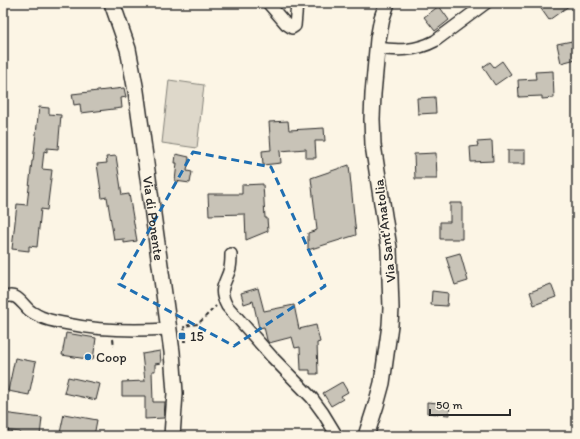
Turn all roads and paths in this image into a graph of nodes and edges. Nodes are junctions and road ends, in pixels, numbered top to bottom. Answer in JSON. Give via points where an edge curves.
{"nodes":[{"id":1,"x":112,"y":3,"type":"edge"},
{"id":2,"x":268,"y":3,"type":"edge"},
{"id":3,"x":296,"y":3,"type":"edge"},
{"id":4,"x":387,"y":3,"type":"edge"},
{"id":5,"x":486,"y":3,"type":"edge"},
{"id":6,"x":377,"y":48,"type":"junction"},
{"id":7,"x":231,"y":254,"type":"dead end"},
{"id":8,"x":223,"y":297,"type":"junction"},
{"id":9,"x":3,"y":298,"type":"edge"},
{"id":10,"x":170,"y":336,"type":"junction"},
{"id":11,"x":172,"y":436,"type":"edge"},
{"id":12,"x":337,"y":436,"type":"edge"},
{"id":13,"x":366,"y":436,"type":"edge"}],
"edges":[{"from":1,"to":10,"type":"main road","name":"Via di Ponente","via":[[125,39],[135,82]]},
{"from":2,"to":3,"type":"street","via":[[292,28],[295,26]]},
{"from":4,"to":6,"type":"main road","name":"Via Sant'Anatolia"},
{"from":5,"to":6,"type":"street","via":[[426,46],[405,50]]},
{"from":6,"to":13,"type":"main road","name":"Via Sant'Anatolia","via":[[372,128],[389,248],[391,308],[382,383]]},
{"from":7,"to":8,"type":"street","via":[[230,268],[223,286]]},
{"from":8,"to":10,"type":"path","via":[[198,324],[184,326],[186,341]]},
{"from":8,"to":12,"type":"street","via":[[227,306],[258,342],[312,398]]},
{"from":9,"to":10,"type":"street","via":[[16,297],[30,311],[43,318],[77,326],[151,330]]},
{"from":10,"to":11,"type":"main road","name":"Via di Ponente","via":[[176,393]]}]}
